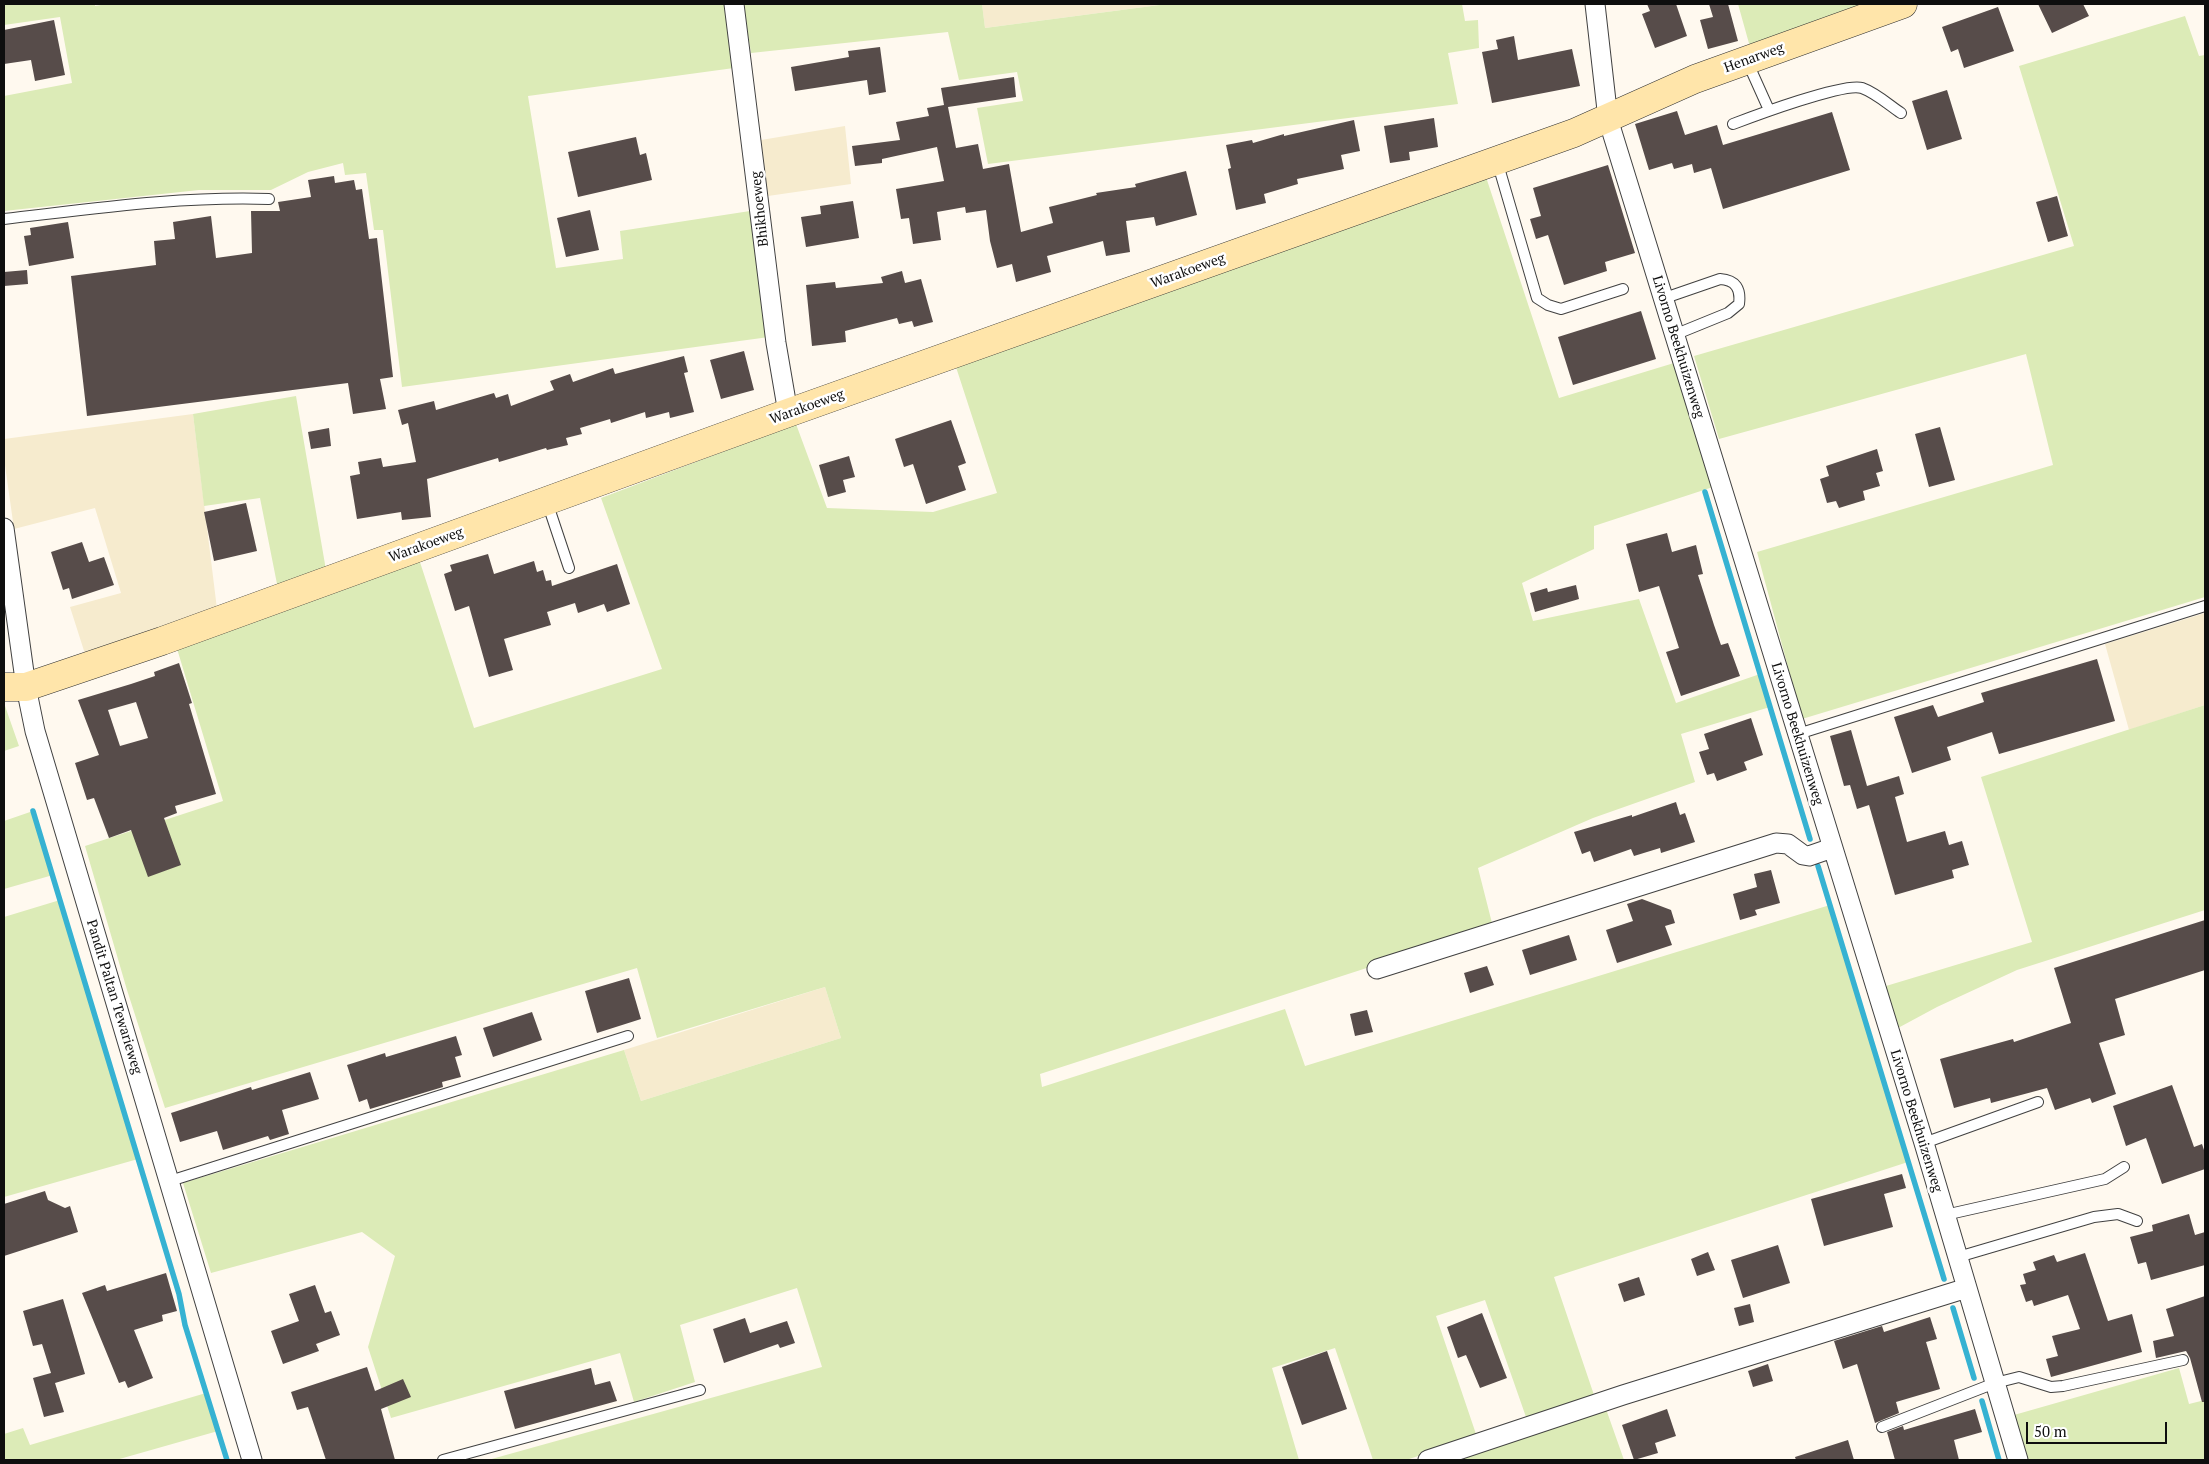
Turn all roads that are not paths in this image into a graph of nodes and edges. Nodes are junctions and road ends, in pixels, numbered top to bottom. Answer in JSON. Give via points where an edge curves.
{"nodes":[{"id":1,"x":734,"y":4,"type":"edge"},
{"id":2,"x":1595,"y":4,"type":"edge"},
{"id":3,"x":1903,"y":4,"type":"edge"},
{"id":4,"x":1747,"y":60,"type":"junction"},
{"id":5,"x":1769,"y":110,"type":"junction"},
{"id":6,"x":1901,"y":113,"type":"dead end"},
{"id":7,"x":1608,"y":119,"type":"junction"},
{"id":8,"x":1733,"y":124,"type":"dead end"},
{"id":9,"x":1497,"y":160,"type":"junction"},
{"id":10,"x":269,"y":199,"type":"dead end"},
{"id":11,"x":4,"y":219,"type":"edge"},
{"id":12,"x":1623,"y":289,"type":"dead end"},
{"id":13,"x":1662,"y":299,"type":"junction"},
{"id":14,"x":1674,"y":335,"type":"junction"},
{"id":15,"x":788,"y":413,"type":"junction"},
{"id":16,"x":547,"y":501,"type":"junction"},
{"id":17,"x":4,"y":528,"type":"edge"},
{"id":18,"x":569,"y":568,"type":"dead end"},
{"id":19,"x":2205,"y":606,"type":"edge"},
{"id":20,"x":15,"y":687,"type":"edge"},
{"id":21,"x":1798,"y":734,"type":"junction"},
{"id":22,"x":1832,"y":848,"type":"junction"},
{"id":23,"x":1377,"y":969,"type":"dead end"},
{"id":24,"x":628,"y":1036,"type":"dead end"},
{"id":25,"x":2038,"y":1102,"type":"dead end"},
{"id":26,"x":1924,"y":1143,"type":"junction"},
{"id":27,"x":2124,"y":1168,"type":"dead end"},
{"id":28,"x":170,"y":1181,"type":"junction"},
{"id":29,"x":1945,"y":1216,"type":"junction"},
{"id":30,"x":2137,"y":1221,"type":"dead end"},
{"id":31,"x":1958,"y":1258,"type":"junction"},
{"id":32,"x":1967,"y":1288,"type":"junction"},
{"id":33,"x":2183,"y":1360,"type":"dead end"},
{"id":34,"x":1995,"y":1383,"type":"junction"},
{"id":35,"x":700,"y":1390,"type":"dead end"},
{"id":36,"x":1882,"y":1427,"type":"dead end"},
{"id":37,"x":252,"y":1460,"type":"edge"},
{"id":38,"x":443,"y":1460,"type":"edge"},
{"id":39,"x":1428,"y":1460,"type":"edge"},
{"id":40,"x":2018,"y":1460,"type":"edge"}],
"edges":[{"from":1,"to":15,"type":"street","name":"Bhikhoeweg","via":[[776,343]]},
{"from":2,"to":7,"type":"street","name":"Livorno Beekhuizenweg"},
{"from":3,"to":4,"type":"street","name":"Henarweg"},
{"from":4,"to":5,"type":"lane"},
{"from":4,"to":7,"type":"street","name":"Henarweg","via":[[1648,99]]},
{"from":5,"to":6,"type":"lane","via":[[1845,88],[1861,88]]},
{"from":5,"to":8,"type":"lane"},
{"from":7,"to":9,"type":"street","name":"Warakoeweg"},
{"from":7,"to":13,"type":"street","name":"Livorno Beekhuizenweg"},
{"from":9,"to":12,"type":"lane","via":[[1537,298],[1561,309]]},
{"from":9,"to":15,"type":"street","name":"Warakoeweg"},
{"from":10,"to":11,"type":"lane","via":[[224,197]]},
{"from":13,"to":14,"type":"street","name":"Livorno Beekhuizenweg"},
{"from":13,"to":14,"type":"lane","via":[[1720,279],[1730,279],[1736,284],[1739,304],[1728,313]]},
{"from":14,"to":21,"type":"street","name":"Livorno Beekhuizenweg"},
{"from":15,"to":16,"type":"street","name":"Warakoeweg"},
{"from":16,"to":18,"type":"lane"},
{"from":16,"to":20,"type":"street","name":"Warakoeweg","via":[[162,641]]},
{"from":17,"to":20,"type":"street","name":"Pandit Paltan Tewarieweg"},
{"from":19,"to":21,"type":"lane"},
{"from":20,"to":28,"type":"street","name":"Pandit Paltan Tewarieweg","via":[[38,740]]},
{"from":21,"to":22,"type":"street","name":"Livorno Beekhuizenweg"},
{"from":22,"to":23,"type":"street","via":[[1809,856],[1788,844],[1776,843]]},
{"from":22,"to":26,"type":"street","name":"Livorno Beekhuizenweg"},
{"from":24,"to":28,"type":"lane"},
{"from":25,"to":26,"type":"lane"},
{"from":26,"to":29,"type":"street","name":"Livorno Beekhuizenweg"},
{"from":27,"to":29,"type":"lane","via":[[2090,1183]]},
{"from":28,"to":37,"type":"street","name":"Pandit Paltan Tewarieweg"},
{"from":29,"to":31,"type":"street","name":"Livorno Beekhuizenweg"},
{"from":30,"to":31,"type":"lane","via":[[2118,1214],[2094,1217]]},
{"from":31,"to":32,"type":"street","name":"Livorno Beekhuizenweg"},
{"from":32,"to":34,"type":"street","name":"Livorno Beekhuizenweg"},
{"from":32,"to":39,"type":"street","via":[[1623,1395]]},
{"from":33,"to":34,"type":"lane","via":[[2063,1386],[2051,1387],[2020,1377]]},
{"from":34,"to":36,"type":"lane"},
{"from":34,"to":40,"type":"street","name":"Livorno Beekhuizenweg"},
{"from":35,"to":38,"type":"lane"}]}
